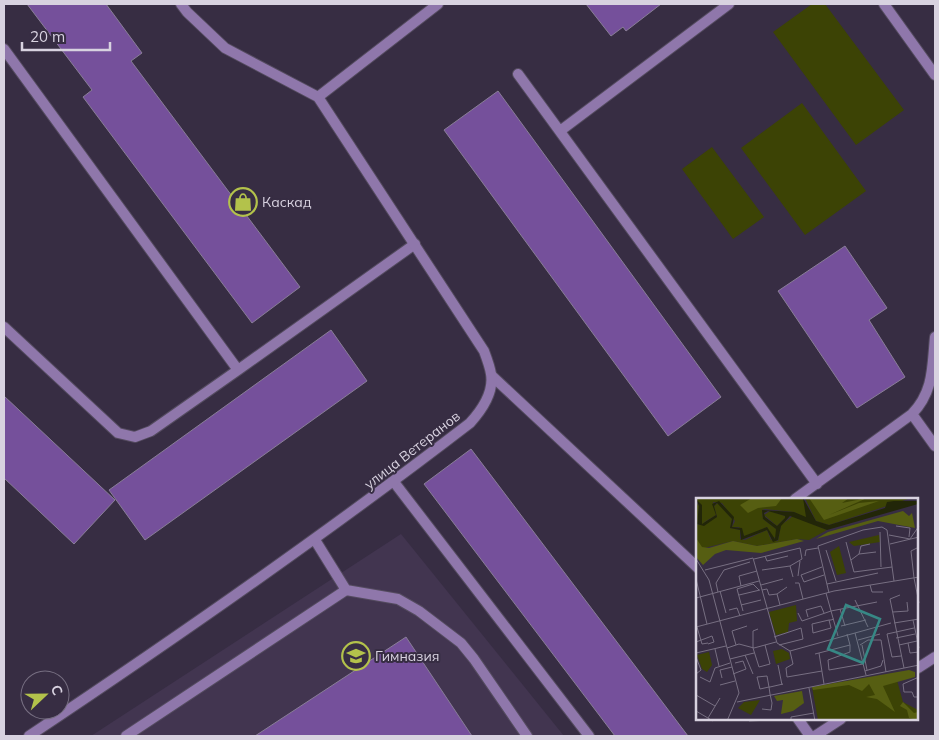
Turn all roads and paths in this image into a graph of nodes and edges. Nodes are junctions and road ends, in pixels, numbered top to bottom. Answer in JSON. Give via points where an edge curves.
{"nodes":[{"id":1,"x":181,"y":4,"type":"edge"},
{"id":2,"x":438,"y":4,"type":"edge"},
{"id":3,"x":729,"y":4,"type":"edge"},
{"id":4,"x":884,"y":4,"type":"edge"},
{"id":5,"x":4,"y":49,"type":"edge"},
{"id":6,"x":518,"y":74,"type":"dead end"},
{"id":7,"x":935,"y":75,"type":"edge"},
{"id":8,"x":318,"y":97,"type":"junction"},
{"id":9,"x":560,"y":131,"type":"junction"},
{"id":10,"x":415,"y":244,"type":"junction"},
{"id":11,"x":4,"y":327,"type":"edge"},
{"id":12,"x":935,"y":337,"type":"edge"},
{"id":13,"x":238,"y":370,"type":"junction"},
{"id":14,"x":492,"y":376,"type":"junction"},
{"id":15,"x":912,"y":414,"type":"junction"},
{"id":16,"x":935,"y":446,"type":"edge"},
{"id":17,"x":394,"y":482,"type":"junction"},
{"id":18,"x":817,"y":484,"type":"junction"},
{"id":19,"x":797,"y":498,"type":"edge"},
{"id":20,"x":315,"y":540,"type":"junction"},
{"id":21,"x":696,"y":565,"type":"edge"},
{"id":22,"x":346,"y":590,"type":"junction"},
{"id":23,"x":935,"y":657,"type":"edge"},
{"id":24,"x":919,"y":667,"type":"edge"},
{"id":25,"x":799,"y":720,"type":"edge"},
{"id":26,"x":839,"y":720,"type":"edge"},
{"id":27,"x":29,"y":736,"type":"edge"},
{"id":28,"x":126,"y":736,"type":"edge"},
{"id":29,"x":527,"y":736,"type":"edge"},
{"id":30,"x":589,"y":736,"type":"edge"},
{"id":31,"x":810,"y":736,"type":"edge"},
{"id":32,"x":815,"y":736,"type":"edge"}],
"edges":[{"from":1,"to":8,"type":"street","via":[[226,48]]},
{"from":2,"to":8,"type":"street"},
{"from":3,"to":9,"type":"street"},
{"from":4,"to":7,"type":"street"},
{"from":5,"to":13,"type":"street"},
{"from":6,"to":9,"type":"street"},
{"from":8,"to":10,"type":"street","name":"улица Ветеранов"},
{"from":9,"to":18,"type":"street"},
{"from":10,"to":13,"type":"street"},
{"from":10,"to":14,"type":"street","name":"улица Ветеранов","via":[[484,351]]},
{"from":11,"to":13,"type":"street","via":[[118,433],[135,437],[151,432]]},
{"from":12,"to":15,"type":"street","via":[[930,386]]},
{"from":14,"to":17,"type":"street","name":"улица Ветеранов","via":[[488,398],[470,423]]},
{"from":14,"to":21,"type":"street"},
{"from":15,"to":16,"type":"street"},
{"from":15,"to":18,"type":"street"},
{"from":17,"to":20,"type":"street","name":"улица Ветеранов"},
{"from":17,"to":30,"type":"street"},
{"from":18,"to":19,"type":"street"},
{"from":20,"to":22,"type":"street"},
{"from":20,"to":27,"type":"street","name":"улица Ветеранов"},
{"from":22,"to":28,"type":"street"},
{"from":22,"to":29,"type":"street","via":[[398,599],[461,643]]},
{"from":23,"to":24,"type":"street"},
{"from":25,"to":31,"type":"street"},
{"from":26,"to":32,"type":"street"}]}
